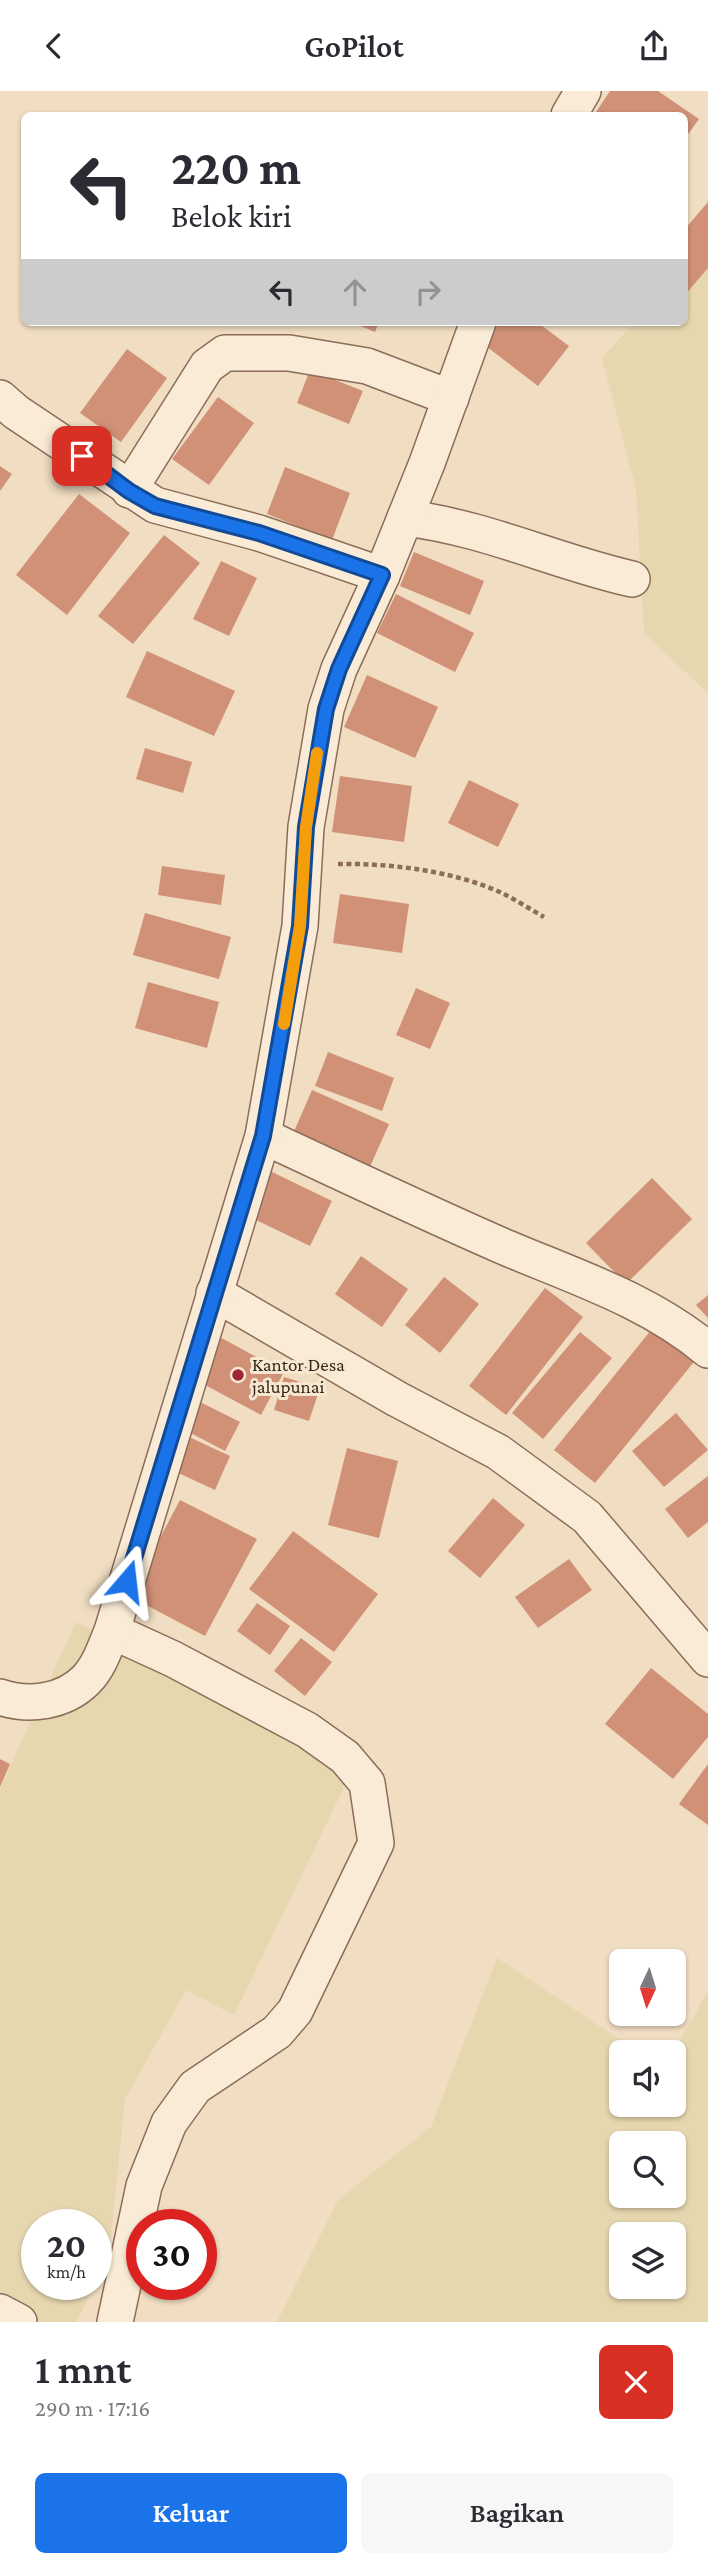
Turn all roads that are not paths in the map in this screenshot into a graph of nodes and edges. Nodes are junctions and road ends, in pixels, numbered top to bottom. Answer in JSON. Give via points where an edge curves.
{"nodes":[{"id":1,"x":583,"y":91,"type":"edge"},
{"id":2,"x":571,"y":112,"type":"edge"},
{"id":3,"x":477,"y":326,"type":"edge"},
{"id":4,"x":0,"y":398,"type":"edge"},
{"id":5,"x":451,"y":398,"type":"junction"},
{"id":6,"x":129,"y":491,"type":"junction"},
{"id":7,"x":405,"y":518,"type":"junction"},
{"id":8,"x":382,"y":575,"type":"junction"},
{"id":9,"x":632,"y":579,"type":"dead end"},
{"id":10,"x":263,"y":1136,"type":"junction"},
{"id":11,"x":214,"y":1293,"type":"junction"},
{"id":12,"x":708,"y":1350,"type":"edge"},
{"id":13,"x":111,"y":1631,"type":"junction"},
{"id":14,"x":708,"y":1659,"type":"edge"},
{"id":15,"x":0,"y":1697,"type":"edge"},
{"id":16,"x":0,"y":2312,"type":"edge"},
{"id":17,"x":19,"y":2322,"type":"edge"},
{"id":18,"x":115,"y":2322,"type":"edge"}],
"edges":[{"from":1,"to":2,"type":"street"},
{"from":3,"to":5,"type":"street"},
{"from":4,"to":6,"type":"street"},
{"from":5,"to":6,"type":"street","via":[[367,366],[289,353],[225,353],[208,366]]},
{"from":5,"to":7,"type":"street"},
{"from":6,"to":8,"type":"street","via":[[155,506],[259,533]]},
{"from":7,"to":8,"type":"street"},
{"from":7,"to":9,"type":"street","via":[[484,534]]},
{"from":8,"to":10,"type":"street","via":[[326,709],[306,827],[300,926]]},
{"from":10,"to":11,"type":"street"},
{"from":10,"to":12,"type":"street","via":[[415,1208],[629,1298],[682,1328]]},
{"from":11,"to":13,"type":"street"},
{"from":11,"to":14,"type":"street","via":[[498,1453],[587,1517]]},
{"from":13,"to":15,"type":"street","via":[[85,1681],[60,1697],[35,1703]]},
{"from":13,"to":18,"type":"street","via":[[248,1697],[345,1757],[367,1783],[376,1843],[295,2011],[277,2032],[195,2087],[169,2123],[144,2186]]},
{"from":16,"to":17,"type":"street"}]}
